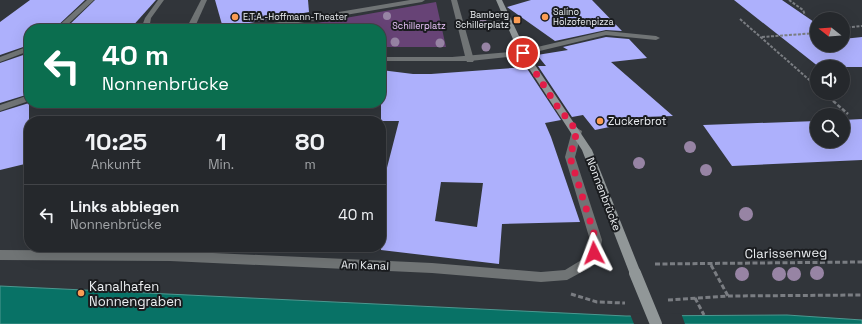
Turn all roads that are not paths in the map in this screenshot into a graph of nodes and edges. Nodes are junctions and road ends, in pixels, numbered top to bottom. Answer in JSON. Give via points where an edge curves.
{"nodes":[{"id":1,"x":91,"y":0,"type":"edge"},
{"id":2,"x":162,"y":0,"type":"edge"},
{"id":3,"x":204,"y":0,"type":"edge"},
{"id":4,"x":422,"y":0,"type":"edge"},
{"id":5,"x":454,"y":0,"type":"edge"},
{"id":6,"x":499,"y":0,"type":"edge"},
{"id":7,"x":65,"y":24,"type":"edge"},
{"id":8,"x":146,"y":24,"type":"edge"},
{"id":9,"x":192,"y":24,"type":"edge"},
{"id":10,"x":280,"y":24,"type":"edge"},
{"id":11,"x":656,"y":38,"type":"dead end"},
{"id":12,"x":24,"y":50,"type":"edge"},
{"id":13,"x":523,"y":53,"type":"junction"},
{"id":14,"x":386,"y":59,"type":"edge"},
{"id":15,"x":0,"y":60,"type":"edge"},
{"id":16,"x":470,"y":60,"type":"junction"},
{"id":17,"x":24,"y":100,"type":"edge"},
{"id":18,"x":0,"y":108,"type":"edge"},
{"id":19,"x":577,"y":131,"type":"junction"},
{"id":20,"x":0,"y":255,"type":"edge"},
{"id":21,"x":656,"y":324,"type":"edge"}],
"edges":[{"from":1,"to":7,"type":"street"},
{"from":2,"to":8,"type":"street"},
{"from":3,"to":9,"type":"street"},
{"from":4,"to":10,"type":"street"},
{"from":5,"to":16,"type":"street"},
{"from":6,"to":13,"type":"street"},
{"from":11,"to":13,"type":"street","via":[[606,33]]},
{"from":12,"to":15,"type":"street"},
{"from":13,"to":16,"type":"street"},
{"from":13,"to":19,"type":"street","name":"Nonnenbrücke","via":[[557,106]]},
{"from":14,"to":16,"type":"street"},
{"from":17,"to":18,"type":"street"},
{"from":19,"to":20,"type":"street","name":"Am Kanal","via":[[570,157],[596,240],[594,253],[587,263],[567,275],[541,277],[432,268],[170,256]]},
{"from":19,"to":21,"type":"street","name":"Nonnenbrücke","bridge":true,"via":[[593,161]]}]}
